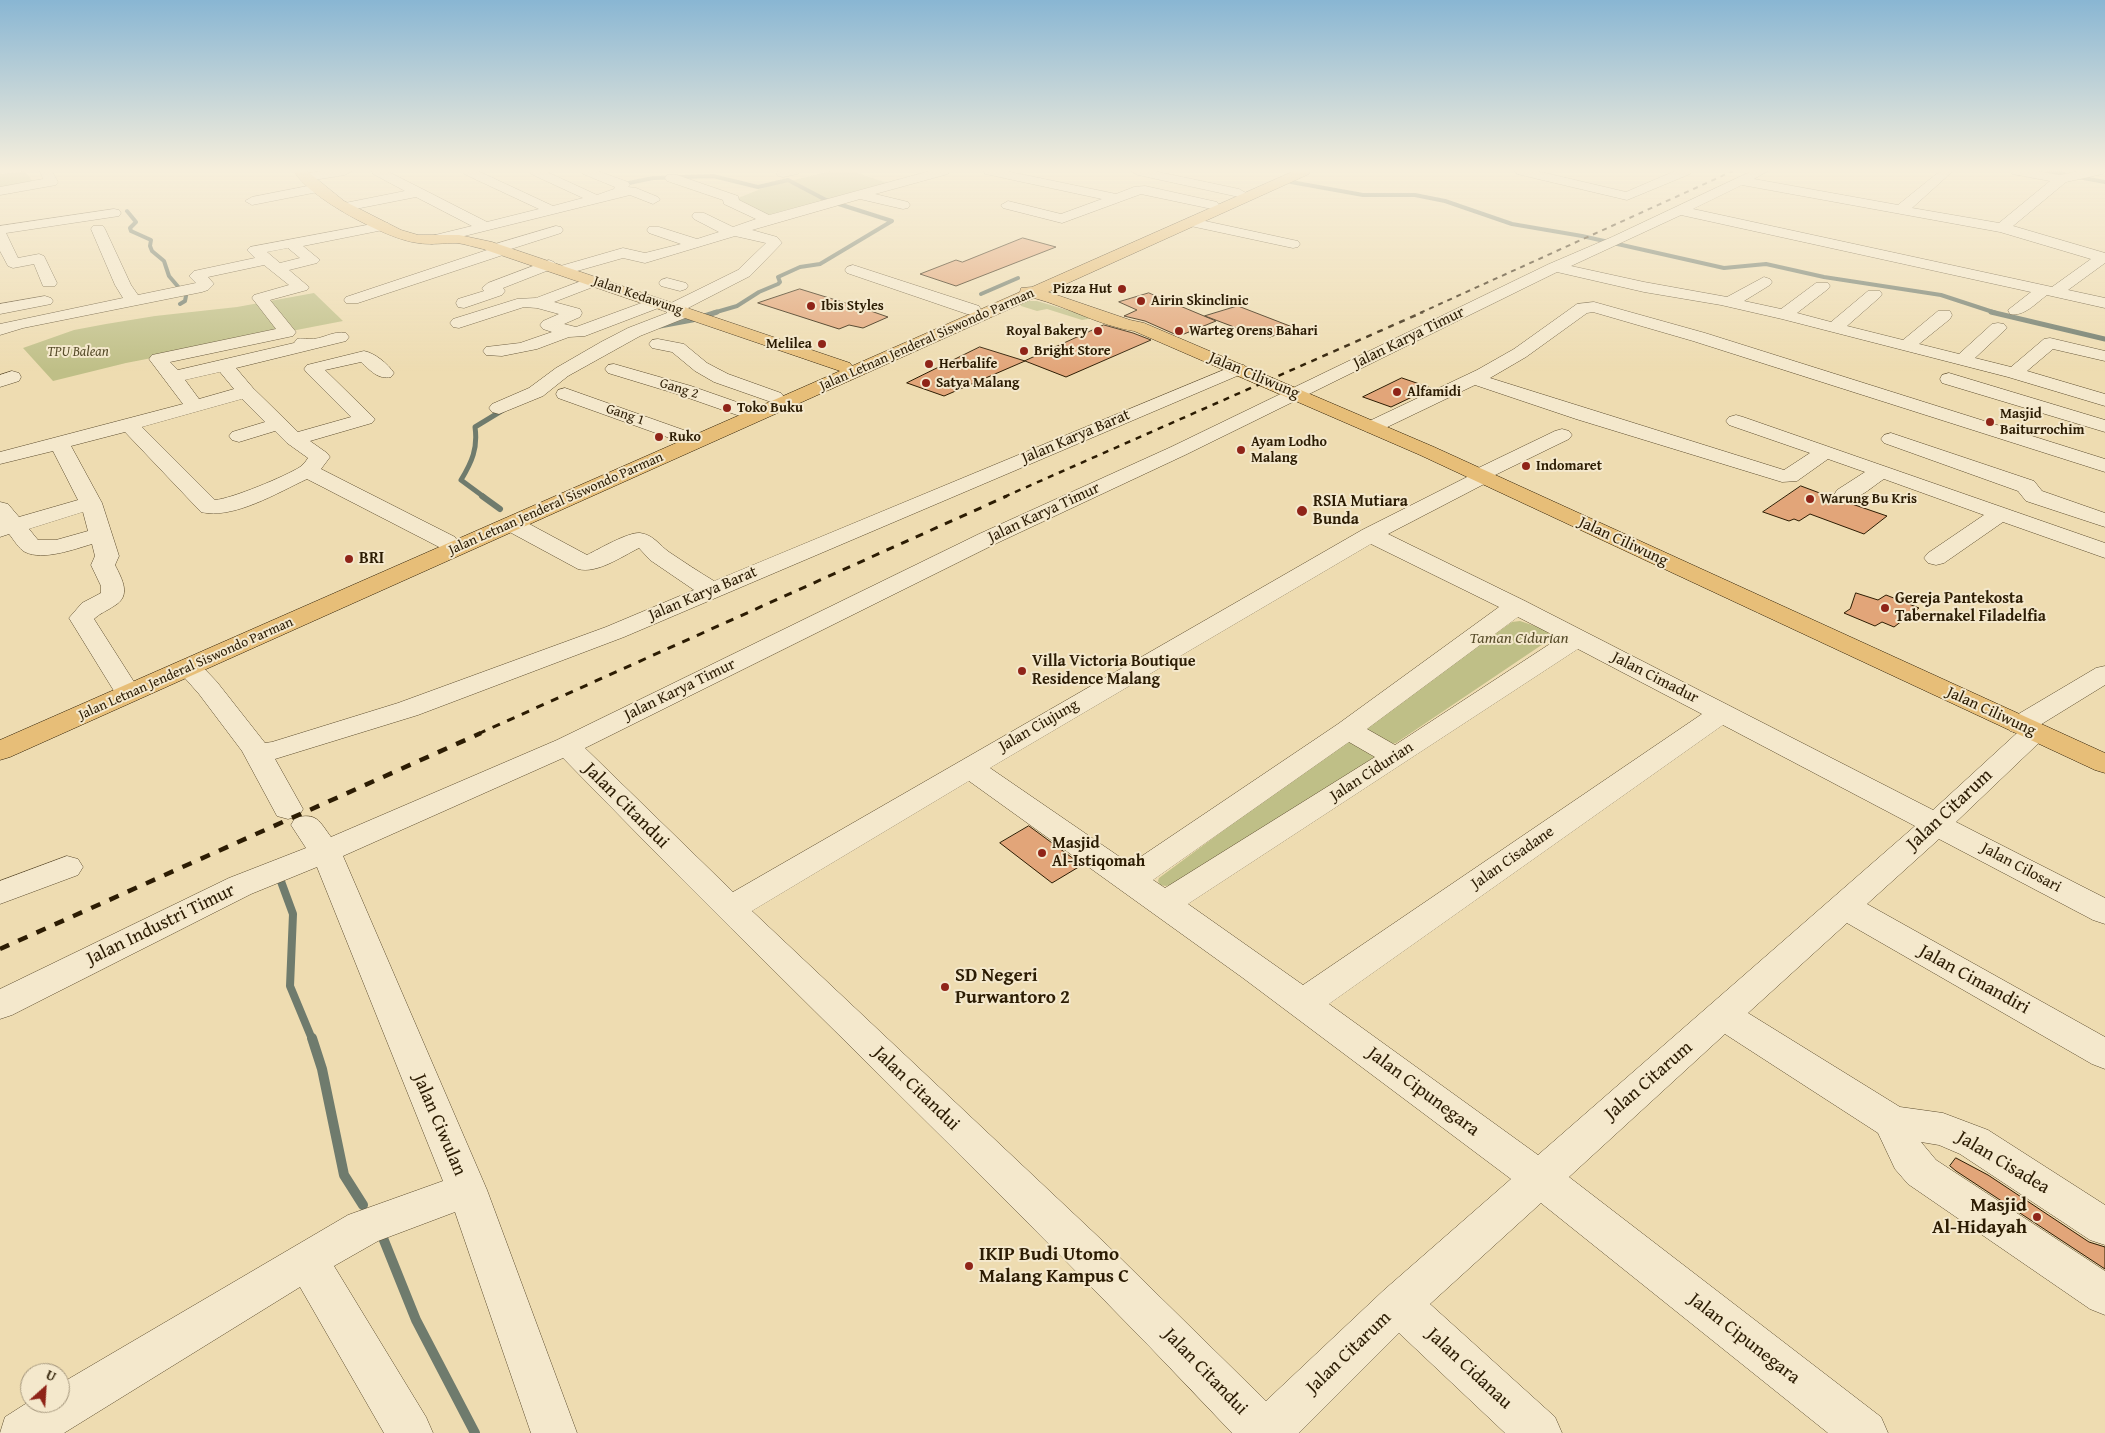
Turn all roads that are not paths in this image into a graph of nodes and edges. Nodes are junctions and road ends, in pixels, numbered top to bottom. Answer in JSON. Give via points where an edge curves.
{"nodes":[{"id":1,"x":1,"y":238,"type":"edge"},
{"id":2,"x":102,"y":238,"type":"edge"},
{"id":3,"x":318,"y":238,"type":"edge"},
{"id":4,"x":409,"y":238,"type":"edge"},
{"id":5,"x":440,"y":238,"type":"edge"},
{"id":6,"x":533,"y":238,"type":"edge"},
{"id":7,"x":678,"y":238,"type":"edge"},
{"id":8,"x":716,"y":238,"type":"edge"},
{"id":9,"x":765,"y":238,"type":"edge"},
{"id":10,"x":1142,"y":238,"type":"edge"},
{"id":11,"x":1153,"y":238,"type":"edge"},
{"id":12,"x":1265,"y":238,"type":"edge"},
{"id":13,"x":1623,"y":238,"type":"edge"},
{"id":14,"x":1808,"y":238,"type":"edge"},
{"id":15,"x":2036,"y":238,"type":"edge"},
{"id":16,"x":1813,"y":239,"type":"joint"},
{"id":17,"x":432,"y":240,"type":"junction"},
{"id":18,"x":290,"y":243,"type":"junction"},
{"id":19,"x":697,"y":244,"type":"junction"},
{"id":20,"x":1293,"y":244,"type":"dead end"},
{"id":21,"x":500,"y":249,"type":"junction"},
{"id":22,"x":2104,"y":258,"type":"edge"},
{"id":23,"x":625,"y":263,"type":"dead end"},
{"id":24,"x":272,"y":264,"type":"junction"},
{"id":25,"x":556,"y":267,"type":"junction"},
{"id":26,"x":1555,"y":267,"type":"junction"},
{"id":27,"x":853,"y":270,"type":"dead end"},
{"id":28,"x":698,"y":278,"type":"dead end"},
{"id":29,"x":586,"y":279,"type":"junction"},
{"id":30,"x":49,"y":282,"type":"dead end"},
{"id":31,"x":1764,"y":282,"type":"dead end"},
{"id":32,"x":123,"y":285,"type":"junction"},
{"id":33,"x":1822,"y":286,"type":"dead end"},
{"id":34,"x":106,"y":288,"type":"dead end"},
{"id":35,"x":1034,"y":288,"type":"junction"},
{"id":36,"x":2049,"y":291,"type":"junction"},
{"id":37,"x":1874,"y":294,"type":"dead end"},
{"id":38,"x":64,"y":297,"type":"dead end"},
{"id":39,"x":352,"y":300,"type":"dead end"},
{"id":40,"x":650,"y":301,"type":"junction"},
{"id":41,"x":134,"y":302,"type":"junction"},
{"id":42,"x":1730,"y":302,"type":"junction"},
{"id":43,"x":2105,"y":303,"type":"edge"},
{"id":44,"x":459,"y":305,"type":"dead end"},
{"id":45,"x":0,"y":309,"type":"edge"},
{"id":46,"x":973,"y":310,"type":"junction"},
{"id":47,"x":2016,"y":310,"type":"dead end"},
{"id":48,"x":534,"y":311,"type":"junction"},
{"id":49,"x":690,"y":314,"type":"junction"},
{"id":50,"x":1784,"y":315,"type":"junction"},
{"id":51,"x":1944,"y":315,"type":"dead end"},
{"id":52,"x":493,"y":328,"type":"dead end"},
{"id":53,"x":1834,"y":328,"type":"junction"},
{"id":54,"x":1998,"y":328,"type":"dead end"},
{"id":55,"x":0,"y":330,"type":"edge"},
{"id":56,"x":340,"y":337,"type":"dead end"},
{"id":57,"x":658,"y":344,"type":"dead end"},
{"id":58,"x":1906,"y":346,"type":"junction"},
{"id":59,"x":2105,"y":358,"type":"edge"},
{"id":60,"x":1962,"y":360,"type":"junction"},
{"id":61,"x":224,"y":365,"type":"junction"},
{"id":62,"x":844,"y":367,"type":"junction"},
{"id":63,"x":614,"y":369,"type":"dead end"},
{"id":64,"x":1238,"y":369,"type":"junction"},
{"id":65,"x":2097,"y":372,"type":"edge"},
{"id":66,"x":385,"y":373,"type":"dead end"},
{"id":67,"x":2014,"y":373,"type":"junction"},
{"id":68,"x":174,"y":377,"type":"junction"},
{"id":69,"x":1474,"y":379,"type":"junction"},
{"id":70,"x":1949,"y":380,"type":"dead end"},
{"id":71,"x":2049,"y":383,"type":"junction"},
{"id":72,"x":2070,"y":389,"type":"junction"},
{"id":73,"x":246,"y":392,"type":"junction"},
{"id":74,"x":565,"y":394,"type":"dead end"},
{"id":75,"x":1296,"y":394,"type":"junction"},
{"id":76,"x":774,"y":397,"type":"junction"},
{"id":77,"x":2022,"y":400,"type":"junction"},
{"id":78,"x":2105,"y":400,"type":"edge"},
{"id":79,"x":195,"y":407,"type":"junction"},
{"id":80,"x":499,"y":408,"type":"dead end"},
{"id":81,"x":744,"y":410,"type":"junction"},
{"id":82,"x":1736,"y":421,"type":"dead end"},
{"id":83,"x":279,"y":424,"type":"junction"},
{"id":84,"x":130,"y":425,"type":"junction"},
{"id":85,"x":2105,"y":426,"type":"edge"},
{"id":86,"x":1372,"y":427,"type":"junction"},
{"id":87,"x":1562,"y":435,"type":"dead end"},
{"id":88,"x":239,"y":436,"type":"dead end"},
{"id":89,"x":685,"y":437,"type":"junction"},
{"id":90,"x":1892,"y":439,"type":"dead end"},
{"id":91,"x":294,"y":440,"type":"junction"},
{"id":92,"x":59,"y":443,"type":"junction"},
{"id":93,"x":1826,"y":451,"type":"junction"},
{"id":94,"x":0,"y":458,"type":"edge"},
{"id":95,"x":2105,"y":466,"type":"edge"},
{"id":96,"x":308,"y":471,"type":"junction"},
{"id":97,"x":1882,"y":471,"type":"junction"},
{"id":98,"x":1481,"y":476,"type":"junction"},
{"id":99,"x":1845,"y":495,"type":"dead end"},
{"id":100,"x":91,"y":503,"type":"junction"},
{"id":101,"x":2000,"y":514,"type":"junction"},
{"id":102,"x":2105,"y":520,"type":"edge"},
{"id":103,"x":4,"y":522,"type":"edge"},
{"id":104,"x":512,"y":524,"type":"junction"},
{"id":105,"x":102,"y":535,"type":"junction"},
{"id":106,"x":1371,"y":535,"type":"junction"},
{"id":107,"x":447,"y":542,"type":"junction"},
{"id":108,"x":2105,"y":551,"type":"edge"},
{"id":109,"x":1936,"y":558,"type":"dead end"},
{"id":110,"x":712,"y":590,"type":"junction"},
{"id":111,"x":1516,"y":606,"type":"junction"},
{"id":112,"x":1577,"y":638,"type":"junction"},
{"id":113,"x":189,"y":668,"type":"junction"},
{"id":114,"x":2105,"y":674,"type":"edge"},
{"id":115,"x":123,"y":685,"type":"junction"},
{"id":116,"x":1722,"y":712,"type":"junction"},
{"id":117,"x":2027,"y":728,"type":"junction"},
{"id":118,"x":1348,"y":730,"type":"junction"},
{"id":119,"x":0,"y":737,"type":"edge"},
{"id":120,"x":566,"y":746,"type":"junction"},
{"id":121,"x":255,"y":749,"type":"junction"},
{"id":122,"x":0,"y":751,"type":"edge"},
{"id":123,"x":1396,"y":756,"type":"junction"},
{"id":124,"x":2105,"y":764,"type":"edge"},
{"id":125,"x":969,"y":767,"type":"junction"},
{"id":126,"x":1936,"y":824,"type":"junction"},
{"id":127,"x":306,"y":828,"type":"junction"},
{"id":128,"x":67,"y":867,"type":"dead end"},
{"id":129,"x":1131,"y":879,"type":"junction"},
{"id":130,"x":0,"y":893,"type":"edge"},
{"id":131,"x":1165,"y":904,"type":"junction"},
{"id":132,"x":1843,"y":906,"type":"junction"},
{"id":133,"x":730,"y":909,"type":"junction"},
{"id":134,"x":2105,"y":912,"type":"edge"},
{"id":135,"x":1304,"y":1003,"type":"junction"},
{"id":136,"x":0,"y":1005,"type":"edge"},
{"id":137,"x":1723,"y":1015,"type":"junction"},
{"id":138,"x":2105,"y":1054,"type":"edge"},
{"id":139,"x":1892,"y":1122,"type":"junction"},
{"id":140,"x":1538,"y":1178,"type":"junction"},
{"id":141,"x":466,"y":1190,"type":"junction"},
{"id":142,"x":2105,"y":1227,"type":"edge"},
{"id":143,"x":307,"y":1260,"type":"junction"},
{"id":144,"x":2105,"y":1295,"type":"edge"},
{"id":145,"x":1400,"y":1304,"type":"junction"},
{"id":146,"x":21,"y":1433,"type":"edge"},
{"id":147,"x":410,"y":1433,"type":"edge"},
{"id":148,"x":554,"y":1433,"type":"edge"},
{"id":149,"x":1265,"y":1433,"type":"edge"},
{"id":150,"x":1539,"y":1433,"type":"edge"},
{"id":151,"x":1865,"y":1433,"type":"edge"}],
"edges":[{"from":1,"to":30,"type":"street","via":[[14,263],[39,259]]},
{"from":2,"to":32,"type":"street"},
{"from":3,"to":18,"type":"street"},
{"from":4,"to":17,"type":"main road","name":"Jalan Kedawung"},
{"from":5,"to":17,"type":"street"},
{"from":6,"to":21,"type":"street"},
{"from":7,"to":19,"type":"street"},
{"from":8,"to":19,"type":"street"},
{"from":9,"to":49,"type":"street","via":[[775,243],[744,273]]},
{"from":10,"to":35,"type":"main road","name":"Jalan Letnan Jenderal Siswondo Parman"},
{"from":11,"to":35,"type":"main road","name":"Jalan Letnan Jenderal Siswondo Parman"},
{"from":12,"to":20,"type":"street"},
{"from":13,"to":26,"type":"street","name":"Jalan Karya Timur"},
{"from":14,"to":16,"type":"street"},
{"from":15,"to":22,"type":"street"},
{"from":16,"to":36,"type":"street"},
{"from":17,"to":21,"type":"main road","name":"Jalan Kedawung","via":[[464,239]]},
{"from":18,"to":24,"type":"street","via":[[255,250]]},
{"from":18,"to":24,"type":"street","via":[[312,260]]},
{"from":19,"to":25,"type":"street","via":[[648,257],[627,253]]},
{"from":21,"to":25,"type":"main road","name":"Jalan Kedawung"},
{"from":21,"to":39,"type":"street"},
{"from":22,"to":36,"type":"street"},
{"from":23,"to":29,"type":"street"},
{"from":24,"to":41,"type":"street","via":[[200,274],[197,276],[205,285]]},
{"from":24,"to":68,"type":"street","via":[[301,288],[260,298],[287,332],[158,359]]},
{"from":25,"to":29,"type":"main road","name":"Jalan Kedawung"},
{"from":25,"to":44,"type":"street","via":[[494,286],[490,288],[496,292]]},
{"from":26,"to":42,"type":"street"},
{"from":26,"to":75,"type":"street","name":"Jalan Karya Timur"},
{"from":27,"to":46,"type":"street"},
{"from":28,"to":40,"type":"street","via":[[674,284]]},
{"from":29,"to":40,"type":"main road","name":"Jalan Kedawung"},
{"from":29,"to":48,"type":"street"},
{"from":31,"to":42,"type":"street"},
{"from":32,"to":34,"type":"street"},
{"from":32,"to":41,"type":"street"},
{"from":33,"to":50,"type":"street"},
{"from":35,"to":46,"type":"main road","name":"Jalan Letnan Jenderal Siswondo Parman"},
{"from":35,"to":64,"type":"main road","name":"Jalan Ciliwung"},
{"from":35,"to":104,"type":"main road","name":"Jalan Letnan Jenderal Siswondo Parman"},
{"from":36,"to":43,"type":"street"},
{"from":36,"to":47,"type":"street"},
{"from":37,"to":53,"type":"street"},
{"from":38,"to":45,"type":"street"},
{"from":40,"to":48,"type":"street","via":[[579,332],[549,325],[574,314],[556,308]]},
{"from":40,"to":49,"type":"main road","name":"Jalan Kedawung"},
{"from":41,"to":55,"type":"street"},
{"from":42,"to":50,"type":"street"},
{"from":46,"to":62,"type":"main road","name":"Jalan Letnan Jenderal Siswondo Parman"},
{"from":48,"to":52,"type":"street","via":[[523,302],[454,329]]},
{"from":49,"to":62,"type":"main road","name":"Jalan Kedawung"},
{"from":49,"to":80,"type":"street","via":[[634,332],[562,372],[536,392]]},
{"from":50,"to":53,"type":"street"},
{"from":51,"to":58,"type":"street"},
{"from":53,"to":58,"type":"street"},
{"from":54,"to":60,"type":"street"},
{"from":56,"to":61,"type":"street"},
{"from":57,"to":76,"type":"street","via":[[678,348],[701,367],[722,378]]},
{"from":58,"to":60,"type":"street"},
{"from":59,"to":65,"type":"street","via":[[2094,368]]},
{"from":59,"to":67,"type":"street","via":[[2050,343]]},
{"from":60,"to":67,"type":"street"},
{"from":61,"to":68,"type":"street"},
{"from":61,"to":73,"type":"street"},
{"from":62,"to":76,"type":"main road","name":"Jalan Letnan Jenderal Siswondo Parman"},
{"from":63,"to":81,"type":"street","name":"Gang 2"},
{"from":64,"to":75,"type":"main road","name":"Jalan Ciliwung"},
{"from":64,"to":110,"type":"street","name":"Jalan Karya Barat"},
{"from":65,"to":72,"type":"street"},
{"from":66,"to":91,"type":"street","via":[[364,356],[313,369],[365,419]]},
{"from":67,"to":71,"type":"street"},
{"from":68,"to":79,"type":"street"},
{"from":69,"to":86,"type":"street"},
{"from":69,"to":93,"type":"street","via":[[1782,476],[1790,477]]},
{"from":69,"to":95,"type":"street","via":[[1520,353],[1583,308],[1600,308]]},
{"from":70,"to":77,"type":"street"},
{"from":71,"to":72,"type":"street"},
{"from":71,"to":77,"type":"street"},
{"from":72,"to":78,"type":"street"},
{"from":73,"to":79,"type":"street"},
{"from":73,"to":83,"type":"street"},
{"from":74,"to":89,"type":"street","name":"Gang 1"},
{"from":75,"to":86,"type":"main road","name":"Jalan Ciliwung"},
{"from":75,"to":120,"type":"street","name":"Jalan Karya Timur","via":[[987,539]]},
{"from":76,"to":81,"type":"main road","name":"Jalan Letnan Jenderal Siswondo Parman"},
{"from":77,"to":85,"type":"street"},
{"from":79,"to":84,"type":"street"},
{"from":81,"to":89,"type":"main road","name":"Jalan Letnan Jenderal Siswondo Parman"},
{"from":82,"to":93,"type":"street"},
{"from":83,"to":88,"type":"street"},
{"from":83,"to":91,"type":"street"},
{"from":84,"to":92,"type":"street"},
{"from":84,"to":96,"type":"street","via":[[209,508],[229,504]]},
{"from":86,"to":98,"type":"main road","name":"Jalan Ciliwung"},
{"from":87,"to":98,"type":"street","name":"Jalan Ciujung"},
{"from":89,"to":107,"type":"main road","name":"Jalan Letnan Jenderal Siswondo Parman"},
{"from":90,"to":102,"type":"street","via":[[2026,486],[2034,496]]},
{"from":91,"to":96,"type":"street","via":[[320,457]]},
{"from":92,"to":94,"type":"street"},
{"from":92,"to":100,"type":"street"},
{"from":93,"to":97,"type":"street"},
{"from":96,"to":107,"type":"street"},
{"from":97,"to":99,"type":"street"},
{"from":97,"to":101,"type":"street"},
{"from":98,"to":106,"type":"street","name":"Jalan Ciujung"},
{"from":98,"to":117,"type":"main road","name":"Jalan Ciliwung"},
{"from":100,"to":103,"type":"street"},
{"from":100,"to":105,"type":"street"},
{"from":101,"to":108,"type":"street"},
{"from":101,"to":109,"type":"street"},
{"from":103,"to":105,"type":"street","via":[[32,547],[40,549]]},
{"from":104,"to":110,"type":"street","via":[[586,564],[639,540]]},
{"from":104,"to":113,"type":"main road","name":"Jalan Letnan Jenderal Siswondo Parman"},
{"from":105,"to":115,"type":"street","via":[[106,556],[103,565],[113,593],[81,618]]},
{"from":106,"to":111,"type":"street","name":"Jalan Cimadur"},
{"from":106,"to":125,"type":"street","name":"Jalan Ciujung"},
{"from":107,"to":115,"type":"main road","name":"Jalan Letnan Jenderal Siswondo Parman"},
{"from":110,"to":121,"type":"street","name":"Jalan Karya Barat","via":[[615,632],[408,709],[275,750],[262,752]]},
{"from":111,"to":112,"type":"street","name":"Jalan Cimadur"},
{"from":111,"to":118,"type":"street"},
{"from":112,"to":116,"type":"street","name":"Jalan Cimadur"},
{"from":112,"to":123,"type":"street","name":"Jalan Cidurian"},
{"from":113,"to":121,"type":"street"},
{"from":113,"to":122,"type":"main road","name":"Jalan Letnan Jenderal Siswondo Parman"},
{"from":114,"to":117,"type":"street","name":"Jalan Citarum"},
{"from":115,"to":119,"type":"main road","name":"Jalan Letnan Jenderal Siswondo Parman"},
{"from":116,"to":126,"type":"street","name":"Jalan Cimadur"},
{"from":116,"to":135,"type":"street","name":"Jalan Cisadane"},
{"from":117,"to":124,"type":"main road","name":"Jalan Ciliwung"},
{"from":117,"to":126,"type":"street","name":"Jalan Citarum"},
{"from":118,"to":123,"type":"street"},
{"from":118,"to":129,"type":"street"},
{"from":120,"to":127,"type":"street","name":"Jalan Karya Timur"},
{"from":120,"to":133,"type":"street","name":"Jalan Citandui"},
{"from":121,"to":127,"type":"street","name":"Jalan Ciwulan"},
{"from":123,"to":131,"type":"street","name":"Jalan Cidurian"},
{"from":125,"to":129,"type":"street","name":"Jalan Cipunegara"},
{"from":125,"to":133,"type":"street","name":"Jalan Ciujung"},
{"from":126,"to":132,"type":"street","name":"Jalan Citarum"},
{"from":126,"to":134,"type":"street","name":"Jalan Cilosari"},
{"from":127,"to":136,"type":"street","name":"Jalan Industri Timur","via":[[272,872]]},
{"from":127,"to":141,"type":"street","name":"Jalan Ciwulan"},
{"from":128,"to":130,"type":"street"},
{"from":129,"to":131,"type":"street","name":"Jalan Cipunegara"},
{"from":131,"to":135,"type":"street","name":"Jalan Cipunegara"},
{"from":132,"to":137,"type":"street","name":"Jalan Citarum"},
{"from":132,"to":138,"type":"street","name":"Jalan Cimandiri"},
{"from":133,"to":149,"type":"street","name":"Jalan Citandui","via":[[1161,1326]]},
{"from":135,"to":140,"type":"street","name":"Jalan Cipunegara"},
{"from":137,"to":139,"type":"street","name":"Jalan Cisadea"},
{"from":137,"to":140,"type":"street","name":"Jalan Citarum"},
{"from":139,"to":142,"type":"street","name":"Jalan Cisadea","via":[[1943,1129],[1974,1142]]},
{"from":139,"to":144,"type":"street","via":[[1910,1157],[1922,1172]]},
{"from":140,"to":145,"type":"street","name":"Jalan Citarum"},
{"from":140,"to":151,"type":"street","name":"Jalan Cipunegara"},
{"from":141,"to":143,"type":"street","via":[[363,1228]]},
{"from":141,"to":148,"type":"street","name":"Jalan Ciwulan"},
{"from":143,"to":146,"type":"street"},
{"from":143,"to":147,"type":"street"},
{"from":145,"to":149,"type":"street","name":"Jalan Citarum"},
{"from":145,"to":150,"type":"street","name":"Jalan Cidanau"}]}
